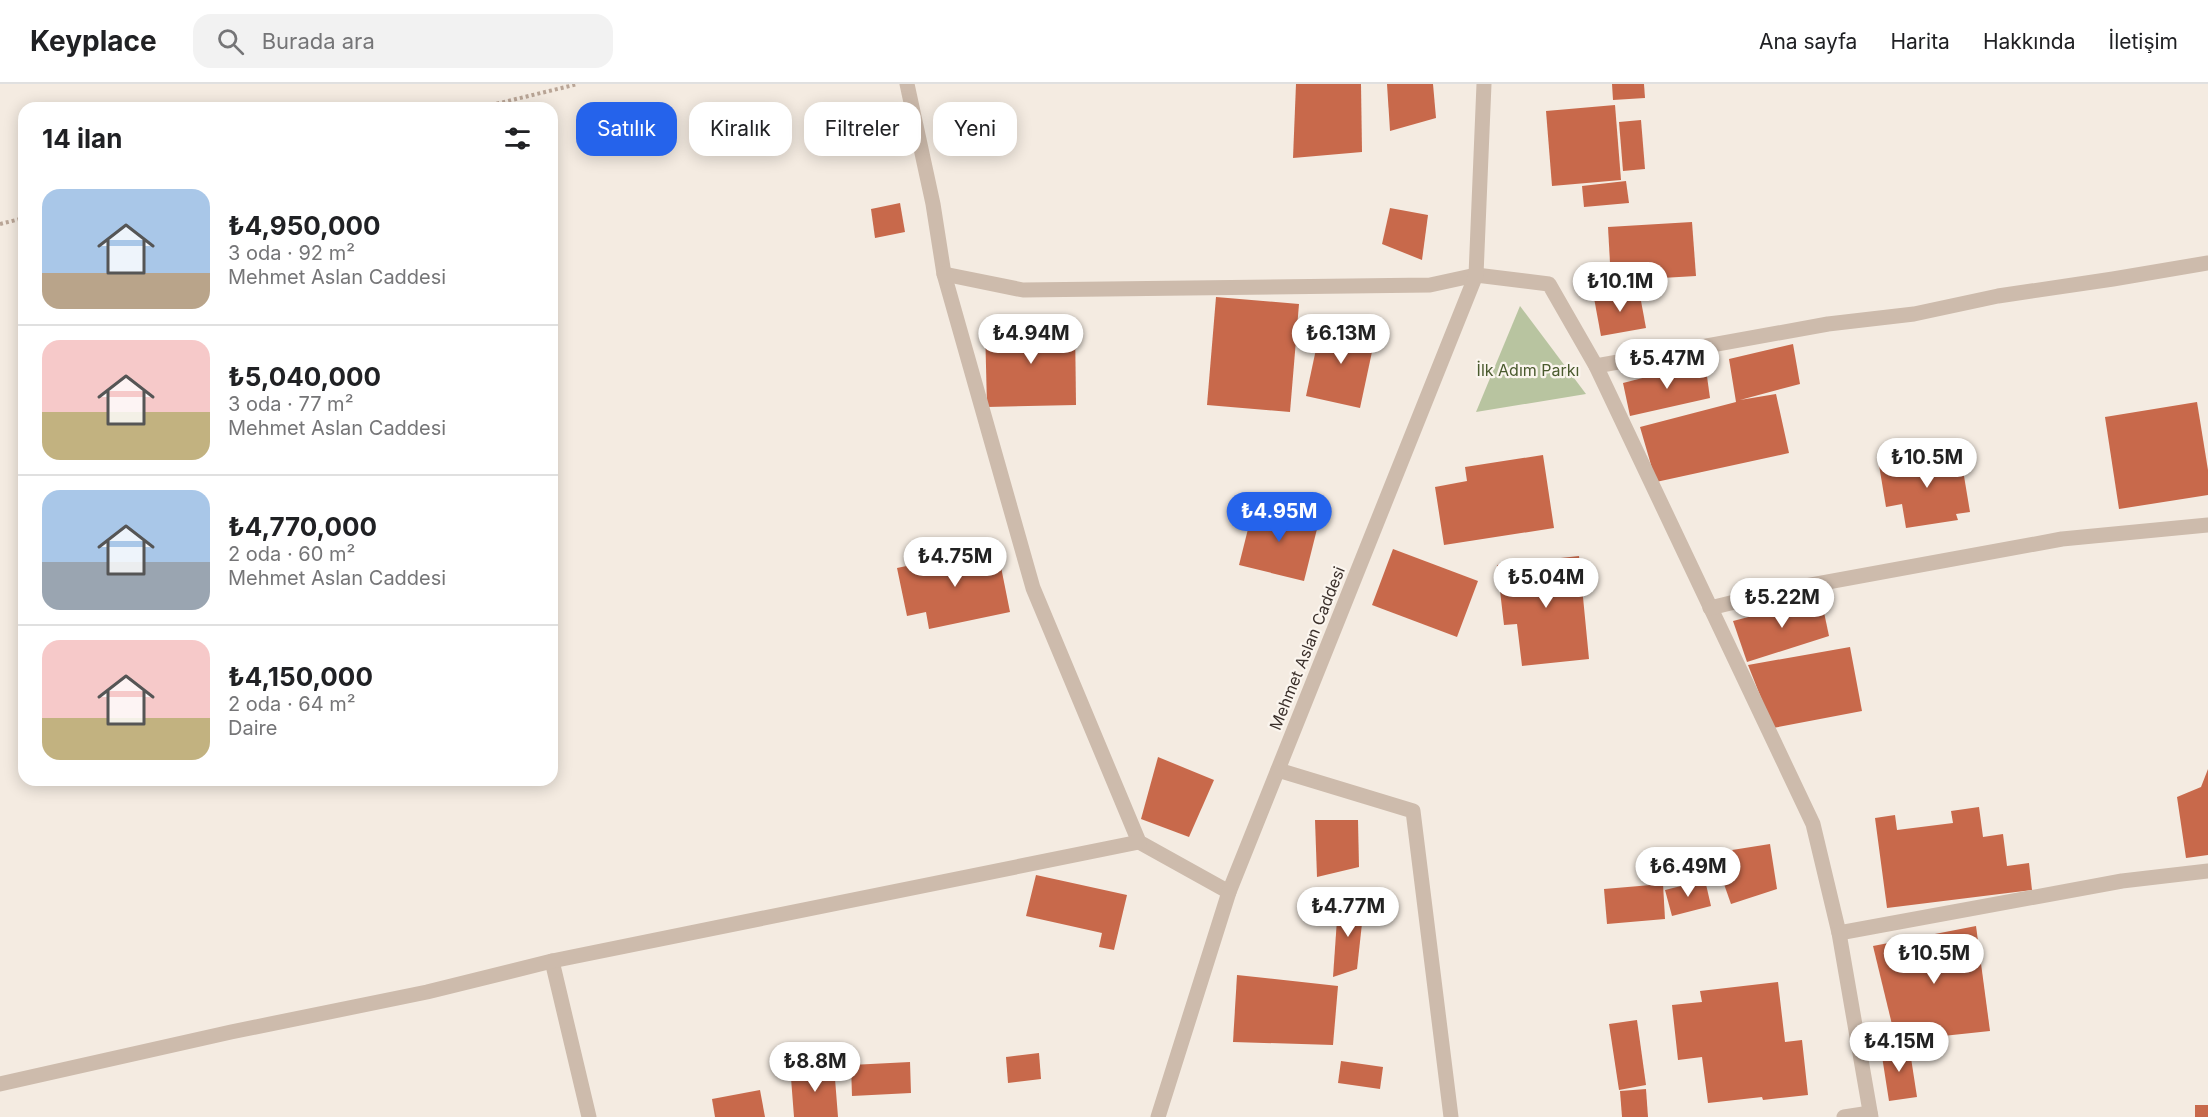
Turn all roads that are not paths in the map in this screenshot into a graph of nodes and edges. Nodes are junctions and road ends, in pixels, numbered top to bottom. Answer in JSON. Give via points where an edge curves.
{"nodes":[{"id":1,"x":907,"y":84,"type":"edge"},
{"id":2,"x":1484,"y":84,"type":"edge"},
{"id":3,"x":2208,"y":262,"type":"edge"},
{"id":4,"x":944,"y":274,"type":"junction"},
{"id":5,"x":1476,"y":275,"type":"junction"},
{"id":6,"x":1596,"y":366,"type":"junction"},
{"id":7,"x":2208,"y":525,"type":"edge"},
{"id":8,"x":1710,"y":608,"type":"junction"},
{"id":9,"x":1278,"y":770,"type":"junction"},
{"id":10,"x":1139,"y":842,"type":"junction"},
{"id":11,"x":2208,"y":871,"type":"edge"},
{"id":12,"x":1229,"y":892,"type":"junction"},
{"id":13,"x":1839,"y":933,"type":"junction"},
{"id":14,"x":552,"y":961,"type":"junction"},
{"id":15,"x":0,"y":1084,"type":"edge"},
{"id":16,"x":1871,"y":1115,"type":"edge"},
{"id":17,"x":589,"y":1117,"type":"edge"},
{"id":18,"x":1158,"y":1117,"type":"edge"},
{"id":19,"x":1451,"y":1117,"type":"edge"},
{"id":20,"x":1844,"y":1117,"type":"edge"}],
"edges":[{"from":1,"to":4,"type":"street"},
{"from":2,"to":5,"type":"street","name":"Mehmet Aslan Caddesi"},
{"from":3,"to":6,"type":"street"},
{"from":4,"to":5,"type":"street","via":[[1023,290],[1430,285]]},
{"from":4,"to":10,"type":"street","via":[[1033,588]]},
{"from":5,"to":6,"type":"street","via":[[1549,284]]},
{"from":5,"to":9,"type":"street","name":"Mehmet Aslan Caddesi"},
{"from":6,"to":8,"type":"street"},
{"from":7,"to":8,"type":"street","via":[[2062,539],[1784,590]]},
{"from":8,"to":13,"type":"street","via":[[1813,824]]},
{"from":9,"to":12,"type":"street","name":"Mehmet Aslan Caddesi"},
{"from":9,"to":19,"type":"street","via":[[1413,811]]},
{"from":10,"to":12,"type":"street"},
{"from":10,"to":14,"type":"street"},
{"from":11,"to":13,"type":"street","via":[[2122,881]]},
{"from":12,"to":18,"type":"street","name":"Mehmet Aslan Caddesi"},
{"from":13,"to":16,"type":"street"},
{"from":14,"to":15,"type":"street","via":[[427,992]]},
{"from":14,"to":17,"type":"street"},
{"from":16,"to":20,"type":"street"}]}
